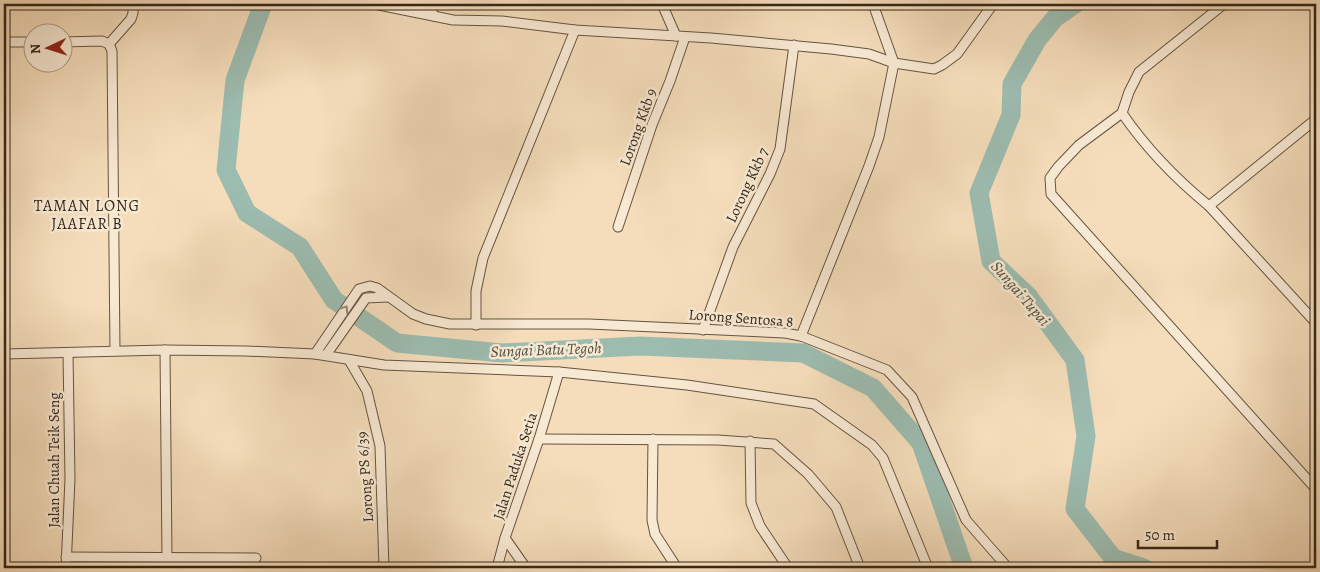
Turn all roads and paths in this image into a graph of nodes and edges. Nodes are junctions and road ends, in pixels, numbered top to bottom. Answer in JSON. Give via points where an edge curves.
{"nodes":[{"id":1,"x":133,"y":4,"type":"edge"},
{"id":2,"x":374,"y":4,"type":"edge"},
{"id":3,"x":428,"y":4,"type":"edge"},
{"id":4,"x":662,"y":4,"type":"edge"},
{"id":5,"x":873,"y":4,"type":"edge"},
{"id":6,"x":993,"y":4,"type":"edge"},
{"id":7,"x":1224,"y":4,"type":"edge"},
{"id":8,"x":434,"y":16,"type":"junction"},
{"id":9,"x":575,"y":30,"type":"junction"},
{"id":10,"x":680,"y":37,"type":"junction"},
{"id":11,"x":4,"y":42,"type":"edge"},
{"id":12,"x":22,"y":42,"type":"edge"},
{"id":13,"x":72,"y":42,"type":"edge"},
{"id":14,"x":109,"y":44,"type":"junction"},
{"id":15,"x":794,"y":45,"type":"junction"},
{"id":16,"x":894,"y":64,"type":"junction"},
{"id":17,"x":1122,"y":114,"type":"junction"},
{"id":18,"x":1316,"y":119,"type":"edge"},
{"id":19,"x":1209,"y":206,"type":"junction"},
{"id":20,"x":618,"y":227,"type":"dead end"},
{"id":21,"x":388,"y":297,"type":"junction"},
{"id":22,"x":1316,"y":323,"type":"edge"},
{"id":23,"x":476,"y":325,"type":"junction"},
{"id":24,"x":702,"y":330,"type":"junction"},
{"id":25,"x":800,"y":336,"type":"junction"},
{"id":26,"x":165,"y":350,"type":"junction"},
{"id":27,"x":115,"y":351,"type":"junction"},
{"id":28,"x":68,"y":352,"type":"junction"},
{"id":29,"x":4,"y":354,"type":"edge"},
{"id":30,"x":315,"y":354,"type":"junction"},
{"id":31,"x":326,"y":355,"type":"junction"},
{"id":32,"x":349,"y":360,"type":"junction"},
{"id":33,"x":559,"y":372,"type":"junction"},
{"id":34,"x":539,"y":439,"type":"junction"},
{"id":35,"x":652,"y":439,"type":"junction"},
{"id":36,"x":750,"y":441,"type":"junction"},
{"id":37,"x":1316,"y":489,"type":"edge"},
{"id":38,"x":505,"y":538,"type":"junction"},
{"id":39,"x":66,"y":558,"type":"junction"},
{"id":40,"x":172,"y":558,"type":"junction"},
{"id":41,"x":256,"y":558,"type":"dead end"},
{"id":42,"x":66,"y":568,"type":"edge"},
{"id":43,"x":176,"y":568,"type":"edge"},
{"id":44,"x":384,"y":568,"type":"edge"},
{"id":45,"x":497,"y":568,"type":"edge"},
{"id":46,"x":526,"y":568,"type":"edge"},
{"id":47,"x":677,"y":568,"type":"edge"},
{"id":48,"x":788,"y":568,"type":"edge"},
{"id":49,"x":860,"y":568,"type":"edge"},
{"id":50,"x":928,"y":568,"type":"edge"},
{"id":51,"x":1008,"y":568,"type":"edge"}],
"edges":[{"from":1,"to":14,"type":"street","via":[[131,19]]},
{"from":2,"to":8,"type":"street"},
{"from":3,"to":8,"type":"street"},
{"from":4,"to":10,"type":"street"},
{"from":5,"to":16,"type":"street"},
{"from":6,"to":16,"type":"street","via":[[957,54],[942,65],[934,69]]},
{"from":7,"to":17,"type":"street","via":[[1139,72]]},
{"from":8,"to":9,"type":"street"},
{"from":9,"to":10,"type":"street"},
{"from":9,"to":23,"type":"street","via":[[483,258],[476,291]]},
{"from":10,"to":15,"type":"street"},
{"from":10,"to":20,"type":"street","name":"Lorong Kkb 9","via":[[670,82]]},
{"from":11,"to":12,"type":"street"},
{"from":13,"to":14,"type":"street","via":[[102,41]]},
{"from":14,"to":27,"type":"street","via":[[112,51]]},
{"from":15,"to":16,"type":"street","via":[[869,54]]},
{"from":15,"to":24,"type":"street","name":"Lorong Kkb 7","via":[[780,149],[733,247]]},
{"from":16,"to":25,"type":"street","via":[[879,137],[869,166]]},
{"from":17,"to":19,"type":"street","via":[[1154,154]]},
{"from":17,"to":37,"type":"street","via":[[1079,145],[1058,167],[1050,178],[1051,194]]},
{"from":18,"to":19,"type":"street"},
{"from":19,"to":22,"type":"street"},
{"from":21,"to":23,"type":"street","name":"Lorong Sentosa 8","via":[[426,319]]},
{"from":30,"to":21,"type":"street","name":"Lorong Sentosa 8","one_way":true,"via":[[358,290],[370,286]]},
{"from":21,"to":31,"type":"street","via":[[366,298]]},
{"from":23,"to":24,"type":"street","name":"Lorong Sentosa 8","via":[[589,324]]},
{"from":24,"to":25,"type":"street","name":"Lorong Sentosa 8"},
{"from":25,"to":51,"type":"street","name":"Lorong Sentosa 8","via":[[887,370],[912,397],[966,520]]},
{"from":26,"to":27,"type":"street"},
{"from":26,"to":30,"type":"street"},
{"from":26,"to":40,"type":"street"},
{"from":27,"to":28,"type":"street"},
{"from":28,"to":29,"type":"street"},
{"from":28,"to":39,"type":"street","name":"Jalan Chuah Teik Seng","via":[[70,479]]},
{"from":30,"to":31,"type":"street"},
{"from":31,"to":32,"type":"street"},
{"from":32,"to":33,"type":"street","via":[[384,365]]},
{"from":32,"to":44,"type":"street","name":"Lorong PS 6/39","via":[[367,391],[380,446]]},
{"from":33,"to":34,"type":"street","name":"Jalan Paduka Setia"},
{"from":33,"to":50,"type":"street","via":[[687,385],[814,404],[872,445],[883,458]]},
{"from":34,"to":35,"type":"street"},
{"from":34,"to":38,"type":"street","name":"Jalan Paduka Setia"},
{"from":35,"to":36,"type":"street"},
{"from":35,"to":47,"type":"street","via":[[652,520],[655,534]]},
{"from":36,"to":48,"type":"street","via":[[751,503],[760,526]]},
{"from":36,"to":49,"type":"street","via":[[774,444],[808,474],[836,507]]},
{"from":38,"to":45,"type":"street","name":"Jalan Paduka Setia"},
{"from":38,"to":46,"type":"street"},
{"from":39,"to":40,"type":"street"},
{"from":39,"to":42,"type":"street","name":"Jalan Chuah Teik Seng"},
{"from":40,"to":41,"type":"street"},
{"from":40,"to":43,"type":"street"}]}
